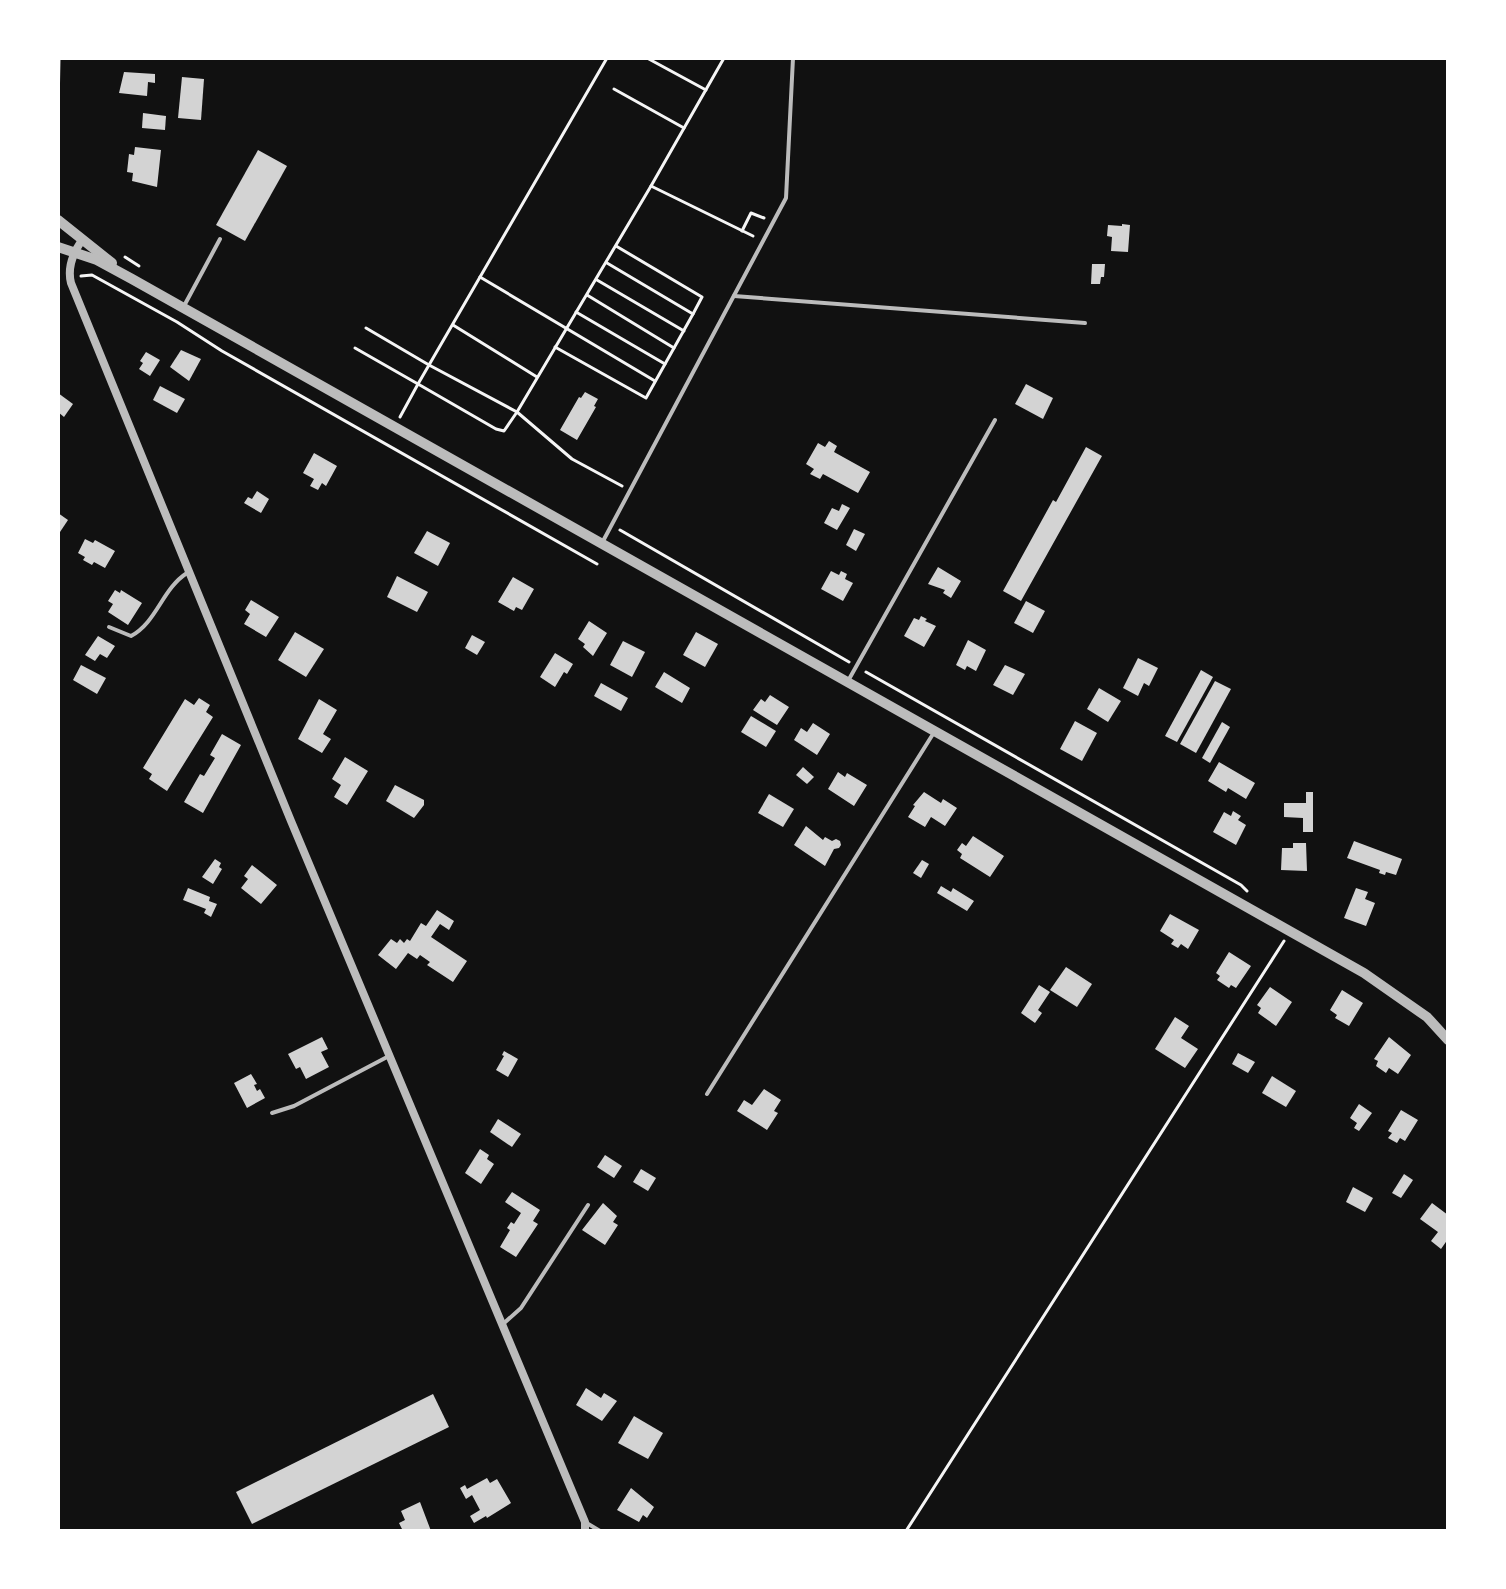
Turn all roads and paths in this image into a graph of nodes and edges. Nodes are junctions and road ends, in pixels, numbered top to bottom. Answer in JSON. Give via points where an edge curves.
{"nodes":[{"id":1,"x":59,"y":58,"type":"edge"},
{"id":2,"x":607,"y":58,"type":"edge"},
{"id":3,"x":647,"y":58,"type":"edge"},
{"id":4,"x":724,"y":58,"type":"edge"},
{"id":5,"x":793,"y":58,"type":"edge"},
{"id":6,"x":614,"y":89,"type":"dead end"},
{"id":7,"x":706,"y":90,"type":"junction"},
{"id":8,"x":58,"y":109,"type":"edge"},
{"id":9,"x":684,"y":128,"type":"junction"},
{"id":10,"x":651,"y":186,"type":"junction"},
{"id":11,"x":768,"y":212,"type":"dead end"},
{"id":12,"x":58,"y":220,"type":"edge"},
{"id":13,"x":742,"y":231,"type":"junction"},
{"id":14,"x":220,"y":239,"type":"dead end"},
{"id":15,"x":82,"y":240,"type":"junction"},
{"id":16,"x":763,"y":241,"type":"junction"},
{"id":17,"x":616,"y":246,"type":"junction"},
{"id":18,"x":58,"y":247,"type":"edge"},
{"id":19,"x":74,"y":252,"type":"junction"},
{"id":20,"x":606,"y":262,"type":"junction"},
{"id":21,"x":77,"y":277,"type":"dead end"},
{"id":22,"x":480,"y":277,"type":"junction"},
{"id":23,"x":132,"y":279,"type":"junction"},
{"id":24,"x":596,"y":279,"type":"junction"},
{"id":25,"x":587,"y":295,"type":"junction"},
{"id":26,"x":734,"y":296,"type":"junction"},
{"id":27,"x":183,"y":308,"type":"junction"},
{"id":28,"x":576,"y":312,"type":"junction"},
{"id":29,"x":693,"y":314,"type":"junction"},
{"id":30,"x":1085,"y":323,"type":"dead end"},
{"id":31,"x":453,"y":325,"type":"junction"},
{"id":32,"x":366,"y":328,"type":"dead end"},
{"id":33,"x":565,"y":330,"type":"junction"},
{"id":34,"x":684,"y":331,"type":"junction"},
{"id":35,"x":555,"y":347,"type":"junction"},
{"id":36,"x":355,"y":348,"type":"dead end"},
{"id":37,"x":674,"y":348,"type":"junction"},
{"id":38,"x":665,"y":364,"type":"junction"},
{"id":39,"x":429,"y":365,"type":"junction"},
{"id":40,"x":537,"y":377,"type":"junction"},
{"id":41,"x":655,"y":381,"type":"junction"},
{"id":42,"x":418,"y":384,"type":"junction"},
{"id":43,"x":517,"y":412,"type":"junction"},
{"id":44,"x":995,"y":420,"type":"dead end"},
{"id":45,"x":395,"y":427,"type":"junction"},
{"id":46,"x":630,"y":490,"type":"junction"},
{"id":47,"x":601,"y":545,"type":"junction"},
{"id":48,"x":597,"y":564,"type":"dead end"},
{"id":49,"x":189,"y":572,"type":"junction"},
{"id":50,"x":109,"y":627,"type":"dead end"},
{"id":51,"x":847,"y":683,"type":"junction"},
{"id":52,"x":935,"y":732,"type":"junction"},
{"id":53,"x":1284,"y":940,"type":"dead end"},
{"id":54,"x":1448,"y":1040,"type":"edge"},
{"id":55,"x":389,"y":1056,"type":"junction"},
{"id":56,"x":707,"y":1094,"type":"dead end"},
{"id":57,"x":272,"y":1113,"type":"dead end"},
{"id":58,"x":588,"y":1205,"type":"dead end"},
{"id":59,"x":502,"y":1326,"type":"junction"},
{"id":60,"x":585,"y":1526,"type":"edge"},
{"id":61,"x":600,"y":1531,"type":"edge"},
{"id":62,"x":906,"y":1531,"type":"edge"}],
"edges":[{"from":1,"to":8,"type":"path"},
{"from":2,"to":22,"type":"path"},
{"from":3,"to":7,"type":"path"},
{"from":4,"to":7,"type":"path"},
{"from":5,"to":16,"type":"lane","via":[[786,198]]},
{"from":6,"to":9,"type":"path"},
{"from":7,"to":9,"type":"path"},
{"from":9,"to":10,"type":"path"},
{"from":10,"to":13,"type":"path"},
{"from":10,"to":17,"type":"path"},
{"from":11,"to":13,"type":"path","via":[[763,220],[751,213]]},
{"from":12,"to":15,"type":"street"},
{"from":13,"to":16,"type":"path"},
{"from":14,"to":27,"type":"lane"},
{"from":15,"to":19,"type":"street"},
{"from":15,"to":23,"type":"street"},
{"from":16,"to":26,"type":"lane"},
{"from":17,"to":20,"type":"path"},
{"from":17,"to":29,"type":"path","via":[[702,297]]},
{"from":18,"to":19,"type":"street"},
{"from":19,"to":23,"type":"street"},
{"from":19,"to":49,"type":"street","via":[[71,283]]},
{"from":20,"to":24,"type":"path"},
{"from":20,"to":29,"type":"path"},
{"from":21,"to":48,"type":"path","via":[[92,275],[138,300]]},
{"from":22,"to":31,"type":"path"},
{"from":22,"to":33,"type":"path"},
{"from":23,"to":27,"type":"street"},
{"from":24,"to":25,"type":"path"},
{"from":24,"to":34,"type":"path"},
{"from":25,"to":28,"type":"path"},
{"from":25,"to":37,"type":"path"},
{"from":26,"to":30,"type":"lane"},
{"from":26,"to":46,"type":"lane"},
{"from":27,"to":45,"type":"street"},
{"from":28,"to":33,"type":"path"},
{"from":28,"to":38,"type":"path"},
{"from":29,"to":34,"type":"path"},
{"from":31,"to":39,"type":"path"},
{"from":31,"to":40,"type":"path"},
{"from":32,"to":39,"type":"path"},
{"from":33,"to":35,"type":"path"},
{"from":33,"to":41,"type":"path"},
{"from":34,"to":37,"type":"path"},
{"from":35,"to":40,"type":"path"},
{"from":35,"to":41,"type":"path","via":[[646,398]]},
{"from":36,"to":42,"type":"path"},
{"from":37,"to":38,"type":"path"},
{"from":38,"to":41,"type":"path"},
{"from":39,"to":42,"type":"path"},
{"from":39,"to":43,"type":"path"},
{"from":40,"to":43,"type":"path"},
{"from":42,"to":43,"type":"path","via":[[504,431]]},
{"from":42,"to":45,"type":"path"},
{"from":43,"to":46,"type":"path","via":[[572,459]]},
{"from":44,"to":51,"type":"lane"},
{"from":45,"to":47,"type":"street"},
{"from":46,"to":47,"type":"lane"},
{"from":47,"to":51,"type":"street"},
{"from":49,"to":50,"type":"lane","via":[[174,581],[143,630],[131,636]]},
{"from":49,"to":55,"type":"street"},
{"from":51,"to":52,"type":"street"},
{"from":52,"to":54,"type":"street","via":[[1364,973],[1427,1017]]},
{"from":52,"to":56,"type":"lane"},
{"from":53,"to":62,"type":"path"},
{"from":55,"to":57,"type":"lane"},
{"from":55,"to":59,"type":"street"},
{"from":58,"to":59,"type":"lane","via":[[521,1308]]},
{"from":59,"to":60,"type":"street"},
{"from":60,"to":61,"type":"lane"}]}
